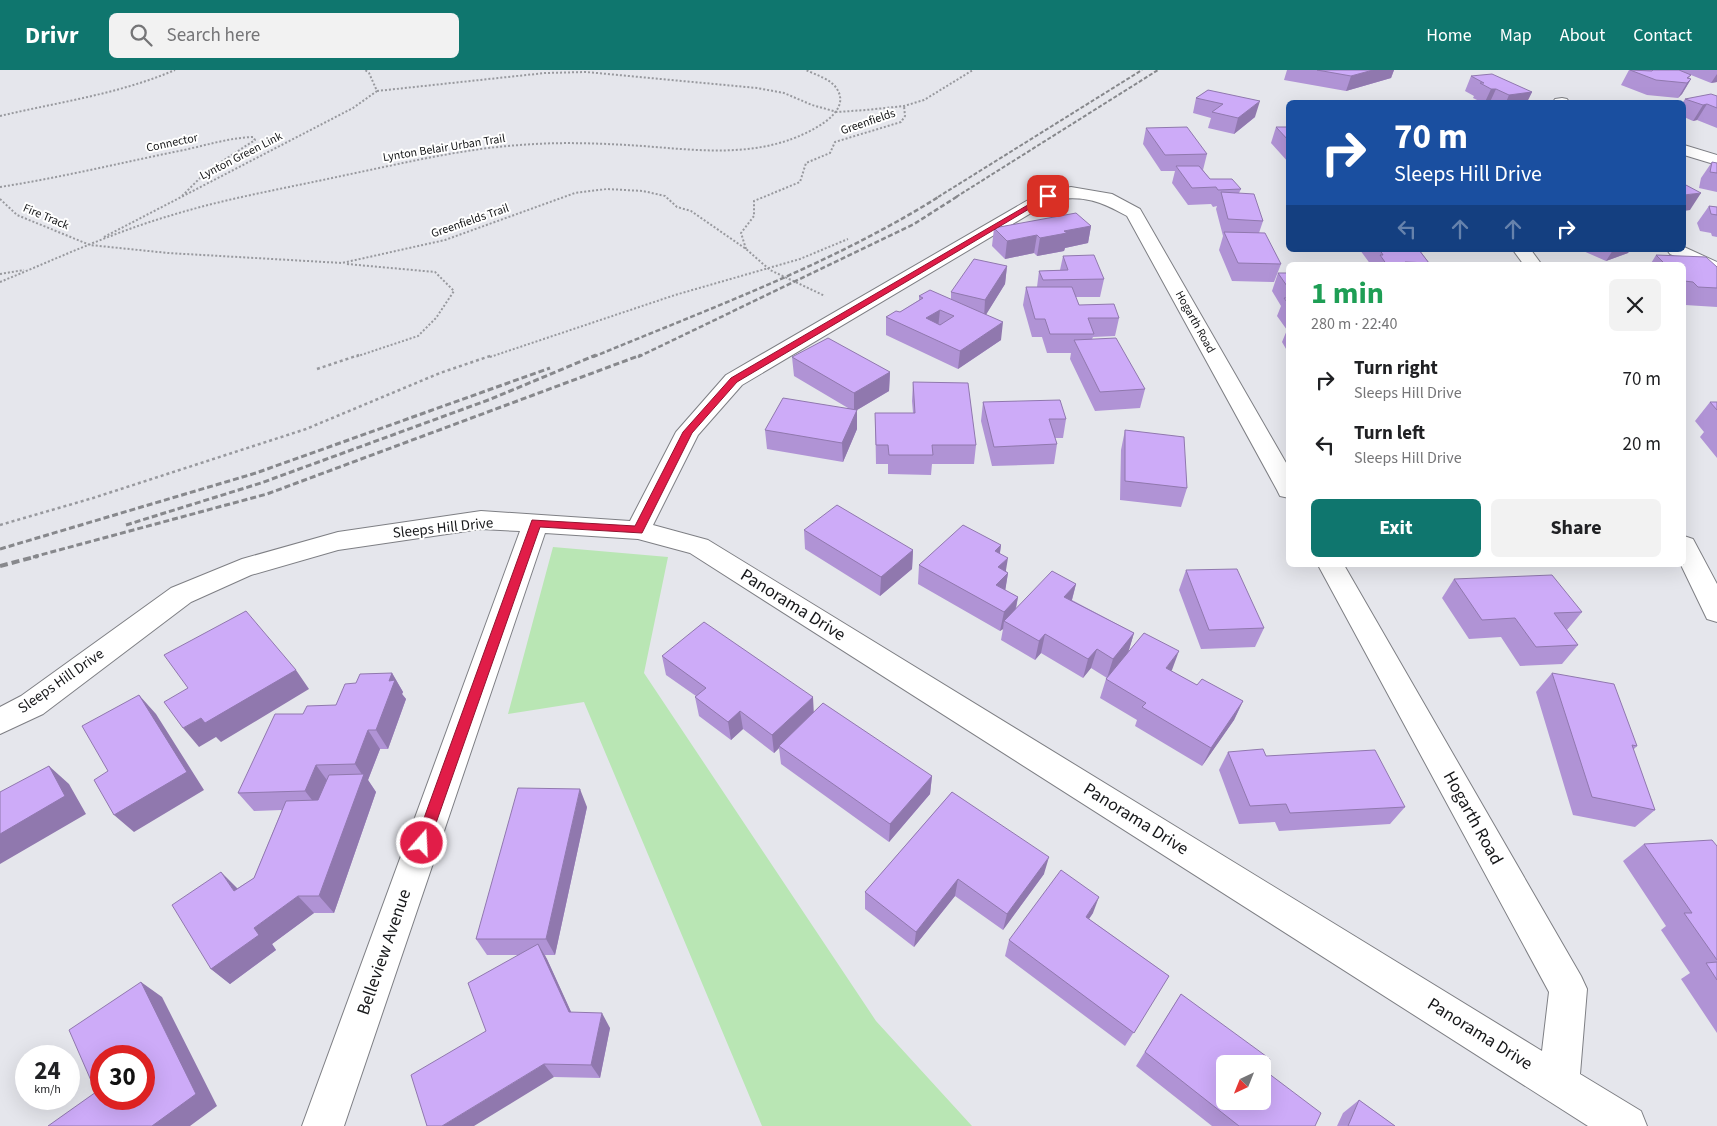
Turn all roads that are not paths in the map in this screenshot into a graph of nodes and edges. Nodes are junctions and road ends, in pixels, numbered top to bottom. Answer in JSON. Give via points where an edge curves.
{"nodes":[{"id":1,"x":1686,"y":151,"type":"edge"},
{"id":2,"x":1717,"y":160,"type":"edge"},
{"id":3,"x":1681,"y":252,"type":"edge"},
{"id":4,"x":1717,"y":268,"type":"edge"},
{"id":5,"x":1286,"y":485,"type":"edge"},
{"id":6,"x":536,"y":523,"type":"junction"},
{"id":7,"x":638,"y":530,"type":"junction"},
{"id":8,"x":1686,"y":549,"type":"edge"},
{"id":9,"x":1332,"y":567,"type":"edge"},
{"id":10,"x":1717,"y":612,"type":"edge"},
{"id":11,"x":0,"y":721,"type":"edge"},
{"id":12,"x":1559,"y":1084,"type":"junction"},
{"id":13,"x":322,"y":1126,"type":"edge"},
{"id":14,"x":1626,"y":1126,"type":"edge"}],
"edges":[{"from":1,"to":2,"type":"street"},
{"from":3,"to":4,"type":"street"},
{"from":5,"to":7,"type":"street","name":"Hogarth Road","via":[[1134,213],[1106,198],[1071,192],[1048,196],[734,380],[688,432]]},
{"from":6,"to":7,"type":"street","name":"Sleeps Hill Drive"},
{"from":6,"to":11,"type":"street","name":"Sleeps Hill Drive","via":[[481,520],[338,541],[242,568],[181,595],[32,705]]},
{"from":6,"to":13,"type":"street","name":"Belleview Avenue"},
{"from":7,"to":12,"type":"street","name":"Panorama Drive","via":[[699,546]]},
{"from":8,"to":10,"type":"street"},
{"from":9,"to":12,"type":"street","name":"Hogarth Road","via":[[1568,989]]},
{"from":12,"to":14,"type":"street","name":"Panorama Drive"}]}
